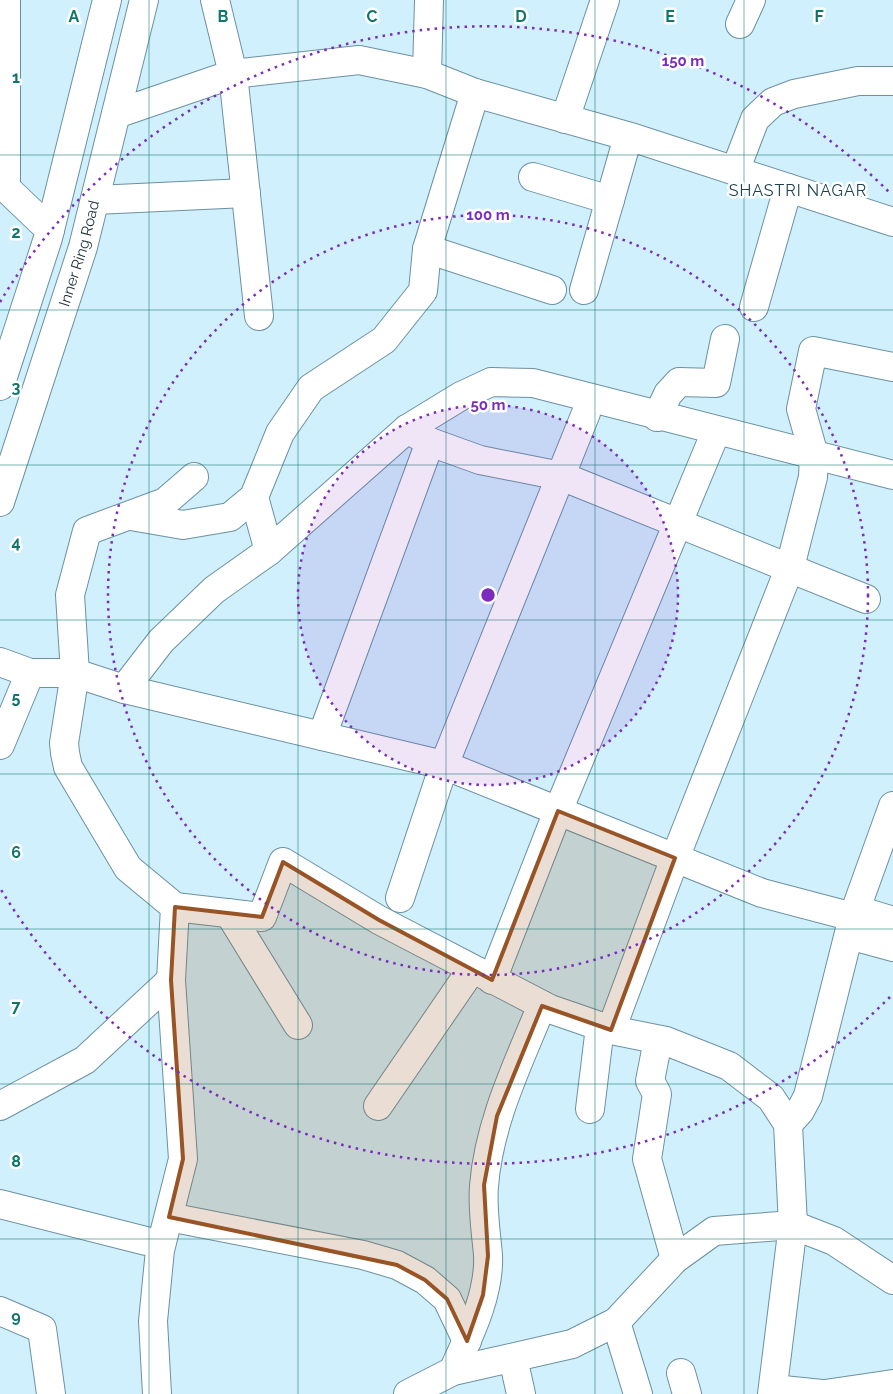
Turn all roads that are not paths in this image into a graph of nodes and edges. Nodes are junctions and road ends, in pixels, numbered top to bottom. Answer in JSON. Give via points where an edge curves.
{"nodes":[{"id":1,"x":6,"y":0,"type":"edge"},
{"id":2,"x":107,"y":0,"type":"edge"},
{"id":3,"x":144,"y":0,"type":"edge"},
{"id":4,"x":215,"y":0,"type":"edge"},
{"id":5,"x":429,"y":0,"type":"edge"},
{"id":6,"x":605,"y":0,"type":"edge"},
{"id":7,"x":233,"y":74,"type":"junction"},
{"id":8,"x":427,"y":74,"type":"junction"},
{"id":9,"x":893,"y":81,"type":"edge"},
{"id":10,"x":475,"y":93,"type":"junction"},
{"id":11,"x":116,"y":114,"type":"junction"},
{"id":12,"x":565,"y":119,"type":"junction"},
{"id":13,"x":628,"y":137,"type":"junction"},
{"id":14,"x":735,"y":171,"type":"junction"},
{"id":15,"x":533,"y":177,"type":"dead end"},
{"id":16,"x":788,"y":188,"type":"junction"},
{"id":17,"x":246,"y":193,"type":"junction"},
{"id":18,"x":95,"y":200,"type":"junction"},
{"id":19,"x":610,"y":200,"type":"junction"},
{"id":20,"x":893,"y":222,"type":"edge"},
{"id":21,"x":50,"y":230,"type":"junction"},
{"id":22,"x":427,"y":249,"type":"junction"},
{"id":23,"x":552,"y":290,"type":"dead end"},
{"id":24,"x":584,"y":290,"type":"dead end"},
{"id":25,"x":754,"y":307,"type":"dead end"},
{"id":26,"x":259,"y":316,"type":"dead end"},
{"id":27,"x":724,"y":339,"type":"dead end"},
{"id":28,"x":893,"y":367,"type":"edge"},
{"id":29,"x":0,"y":386,"type":"edge"},
{"id":30,"x":586,"y":413,"type":"dead end"},
{"id":31,"x":657,"y":416,"type":"junction"},
{"id":32,"x":407,"y":428,"type":"junction"},
{"id":33,"x":712,"y":441,"type":"dead end"},
{"id":34,"x":430,"y":442,"type":"junction"},
{"id":35,"x":814,"y":455,"type":"junction"},
{"id":36,"x":893,"y":475,"type":"edge"},
{"id":37,"x":562,"y":476,"type":"junction"},
{"id":38,"x":194,"y":477,"type":"dead end"},
{"id":39,"x":254,"y":498,"type":"junction"},
{"id":40,"x":0,"y":502,"type":"edge"},
{"id":41,"x":128,"y":516,"type":"junction"},
{"id":42,"x":677,"y":524,"type":"junction"},
{"id":43,"x":269,"y":551,"type":"junction"},
{"id":44,"x":790,"y":567,"type":"junction"},
{"id":45,"x":866,"y":599,"type":"dead end"},
{"id":46,"x":0,"y":662,"type":"edge"},
{"id":47,"x":30,"y":673,"type":"junction"},
{"id":48,"x":74,"y":673,"type":"junction"},
{"id":49,"x":124,"y":689,"type":"junction"},
{"id":50,"x":322,"y":736,"type":"junction"},
{"id":51,"x":0,"y":745,"type":"edge"},
{"id":52,"x":444,"y":765,"type":"junction"},
{"id":53,"x":893,"y":806,"type":"edge"},
{"id":54,"x":558,"y":811,"type":"junction"},
{"id":55,"x":675,"y":858,"type":"junction"},
{"id":56,"x":400,"y":898,"type":"dead end"},
{"id":57,"x":175,"y":907,"type":"junction"},
{"id":58,"x":230,"y":914,"type":"junction"},
{"id":59,"x":853,"y":921,"type":"junction"},
{"id":60,"x":893,"y":921,"type":"edge"},
{"id":61,"x":893,"y":947,"type":"edge"},
{"id":62,"x":482,"y":975,"type":"junction"},
{"id":63,"x":172,"y":980,"type":"junction"},
{"id":64,"x":542,"y":1005,"type":"junction"},
{"id":65,"x":298,"y":1025,"type":"dead end"},
{"id":66,"x":606,"y":1028,"type":"junction"},
{"id":67,"x":658,"y":1040,"type":"junction"},
{"id":68,"x":0,"y":1106,"type":"edge"},
{"id":69,"x":378,"y":1106,"type":"dead end"},
{"id":70,"x":590,"y":1109,"type":"dead end"},
{"id":71,"x":788,"y":1124,"type":"junction"},
{"id":72,"x":0,"y":1204,"type":"edge"},
{"id":73,"x":168,"y":1217,"type":"junction"},
{"id":74,"x":793,"y":1225,"type":"junction"},
{"id":75,"x":146,"y":1241,"type":"dead end"},
{"id":76,"x":675,"y":1260,"type":"junction"},
{"id":77,"x":893,"y":1280,"type":"edge"},
{"id":78,"x":0,"y":1311,"type":"edge"},
{"id":79,"x":616,"y":1322,"type":"junction"},
{"id":80,"x":467,"y":1341,"type":"junction"},
{"id":81,"x":513,"y":1358,"type":"junction"},
{"id":82,"x":453,"y":1371,"type":"junction"},
{"id":83,"x":890,"y":1388,"type":"edge"},
{"id":84,"x":773,"y":1392,"type":"edge"},
{"id":85,"x":51,"y":1394,"type":"edge"},
{"id":86,"x":157,"y":1394,"type":"edge"},
{"id":87,"x":408,"y":1394,"type":"edge"},
{"id":88,"x":521,"y":1394,"type":"edge"},
{"id":89,"x":638,"y":1394,"type":"edge"},
{"id":90,"x":823,"y":1394,"type":"edge"}],
"edges":[{"from":1,"to":21,"type":"street","via":[[6,188]]},
{"from":2,"to":21,"type":"street"},
{"from":3,"to":11,"type":"street","name":"Inner Ring Road"},
{"from":4,"to":7,"type":"street"},
{"from":5,"to":8,"type":"street"},
{"from":6,"to":12,"type":"street"},
{"from":7,"to":8,"type":"street","via":[[358,60]]},
{"from":7,"to":11,"type":"street"},
{"from":7,"to":17,"type":"street"},
{"from":8,"to":10,"type":"street"},
{"from":9,"to":14,"type":"street","via":[[858,81],[794,94],[773,102],[755,120]]},
{"from":10,"to":12,"type":"street"},
{"from":10,"to":22,"type":"street"},
{"from":11,"to":18,"type":"street","name":"Inner Ring Road"},
{"from":12,"to":13,"type":"street"},
{"from":13,"to":14,"type":"street"},
{"from":13,"to":19,"type":"street"},
{"from":14,"to":16,"type":"street"},
{"from":15,"to":19,"type":"street"},
{"from":16,"to":20,"type":"street"},
{"from":16,"to":25,"type":"street"},
{"from":17,"to":18,"type":"street"},
{"from":17,"to":26,"type":"street"},
{"from":18,"to":40,"type":"street","name":"Inner Ring Road","via":[[83,247]]},
{"from":19,"to":24,"type":"street"},
{"from":21,"to":29,"type":"street"},
{"from":22,"to":23,"type":"street"},
{"from":22,"to":39,"type":"street","via":[[422,291],[384,340],[311,388],[280,433]]},
{"from":27,"to":31,"type":"street","via":[[716,383],[680,382],[668,394]]},
{"from":28,"to":35,"type":"street","via":[[812,351],[801,409]]},
{"from":30,"to":37,"type":"street"},
{"from":31,"to":32,"type":"street","via":[[533,383],[491,382]]},
{"from":31,"to":35,"type":"street"},
{"from":32,"to":34,"type":"street"},
{"from":32,"to":43,"type":"street"},
{"from":33,"to":42,"type":"street"},
{"from":34,"to":37,"type":"street","via":[[480,460]]},
{"from":34,"to":50,"type":"street"},
{"from":35,"to":36,"type":"street"},
{"from":35,"to":44,"type":"street","via":[[813,477]]},
{"from":37,"to":42,"type":"street"},
{"from":37,"to":52,"type":"street"},
{"from":38,"to":41,"type":"street","via":[[165,502]]},
{"from":39,"to":41,"type":"street","via":[[230,517],[184,525]]},
{"from":39,"to":43,"type":"street"},
{"from":41,"to":48,"type":"street","via":[[87,531],[70,595]]},
{"from":42,"to":44,"type":"street"},
{"from":42,"to":54,"type":"street"},
{"from":43,"to":49,"type":"street","via":[[214,590],[161,641]]},
{"from":44,"to":45,"type":"street"},
{"from":44,"to":55,"type":"street"},
{"from":46,"to":47,"type":"street"},
{"from":47,"to":48,"type":"street"},
{"from":47,"to":51,"type":"street"},
{"from":48,"to":49,"type":"street"},
{"from":48,"to":57,"type":"street","via":[[64,743],[68,767],[128,868]]},
{"from":49,"to":50,"type":"street"},
{"from":50,"to":52,"type":"street"},
{"from":52,"to":54,"type":"street"},
{"from":52,"to":56,"type":"street"},
{"from":53,"to":59,"type":"street"},
{"from":54,"to":55,"type":"street"},
{"from":54,"to":62,"type":"street"},
{"from":55,"to":59,"type":"street","via":[[762,893]]},
{"from":55,"to":66,"type":"street"},
{"from":57,"to":58,"type":"street"},
{"from":57,"to":63,"type":"street"},
{"from":58,"to":62,"type":"street","via":[[262,918],[283,862],[379,920]]},
{"from":58,"to":65,"type":"street"},
{"from":59,"to":60,"type":"street"},
{"from":59,"to":61,"type":"street"},
{"from":59,"to":71,"type":"street","via":[[808,1096]]},
{"from":62,"to":64,"type":"street"},
{"from":62,"to":69,"type":"street"},
{"from":63,"to":68,"type":"street","via":[[85,1060]]},
{"from":63,"to":73,"type":"street","via":[[183,1159]]},
{"from":64,"to":66,"type":"street"},
{"from":64,"to":80,"type":"street","via":[[497,1116],[484,1185],[488,1256],[483,1294]]},
{"from":66,"to":67,"type":"street"},
{"from":66,"to":70,"type":"street"},
{"from":67,"to":71,"type":"street","via":[[729,1066],[771,1098]]},
{"from":67,"to":76,"type":"street","via":[[650,1081],[656,1094],[647,1159]]},
{"from":71,"to":74,"type":"street"},
{"from":72,"to":75,"type":"street"},
{"from":73,"to":80,"type":"street","via":[[362,1255],[397,1265],[426,1280],[448,1299]]},
{"from":73,"to":86,"type":"street","via":[[160,1250],[154,1321]]},
{"from":74,"to":76,"type":"street","via":[[714,1231]]},
{"from":74,"to":77,"type":"street","via":[[834,1241]]},
{"from":74,"to":84,"type":"street"},
{"from":76,"to":79,"type":"street"},
{"from":78,"to":85,"type":"street","via":[[42,1330]]},
{"from":79,"to":81,"type":"street","via":[[572,1344]]},
{"from":79,"to":89,"type":"street"},
{"from":80,"to":82,"type":"street"},
{"from":81,"to":82,"type":"street"},
{"from":81,"to":88,"type":"street"},
{"from":82,"to":87,"type":"street"},
{"from":83,"to":90,"type":"street"},
{"from":84,"to":90,"type":"street"}]}
